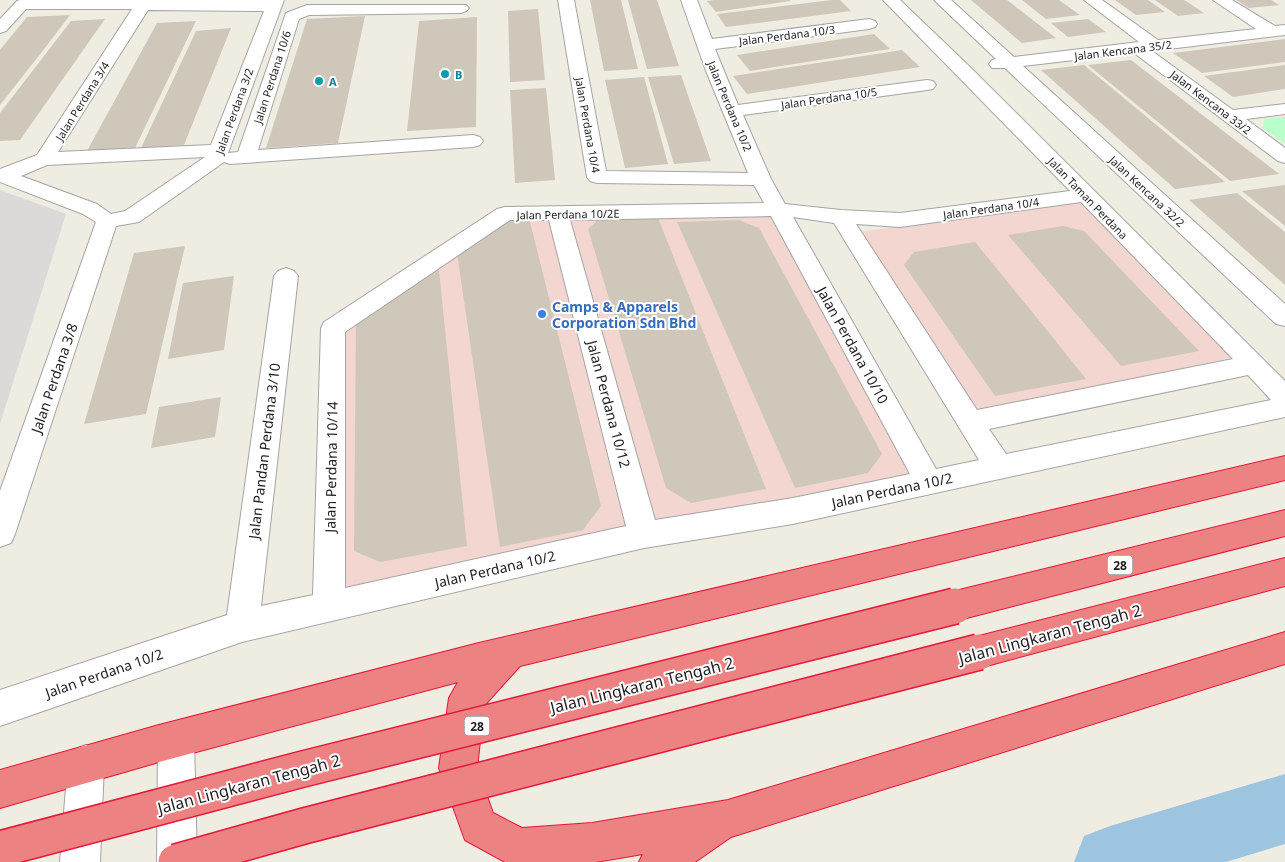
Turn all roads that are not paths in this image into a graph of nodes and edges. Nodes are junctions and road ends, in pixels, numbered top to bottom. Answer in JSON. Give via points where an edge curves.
{"nodes":[{"id":1,"x":566,"y":0,"type":"edge"},
{"id":2,"x":689,"y":0,"type":"edge"},
{"id":3,"x":891,"y":0,"type":"edge"},
{"id":4,"x":942,"y":0,"type":"edge"},
{"id":5,"x":1092,"y":0,"type":"edge"},
{"id":6,"x":1221,"y":0,"type":"edge"},
{"id":7,"x":275,"y":3,"type":"edge"},
{"id":8,"x":143,"y":5,"type":"junction"},
{"id":9,"x":461,"y":8,"type":"dead end"},
{"id":10,"x":869,"y":24,"type":"dead end"},
{"id":11,"x":0,"y":28,"type":"edge"},
{"id":12,"x":1279,"y":31,"type":"edge"},
{"id":13,"x":706,"y":45,"type":"junction"},
{"id":14,"x":1146,"y":47,"type":"junction"},
{"id":15,"x":1011,"y":63,"type":"junction"},
{"id":16,"x":962,"y":69,"type":"junction"},
{"id":17,"x":927,"y":85,"type":"dead end"},
{"id":18,"x":1285,"y":109,"type":"edge"},
{"id":19,"x":732,"y":111,"type":"junction"},
{"id":20,"x":1230,"y":116,"type":"junction"},
{"id":21,"x":473,"y":141,"type":"dead end"},
{"id":22,"x":217,"y":155,"type":"junction"},
{"id":23,"x":246,"y":157,"type":"junction"},
{"id":24,"x":1285,"y":157,"type":"edge"},
{"id":25,"x":44,"y":159,"type":"junction"},
{"id":26,"x":2,"y":175,"type":"edge"},
{"id":27,"x":761,"y":179,"type":"junction"},
{"id":28,"x":1084,"y":195,"type":"junction"},
{"id":29,"x":777,"y":208,"type":"junction"},
{"id":30,"x":558,"y":214,"type":"junction"},
{"id":31,"x":841,"y":218,"type":"junction"},
{"id":32,"x":107,"y":222,"type":"junction"},
{"id":33,"x":286,"y":276,"type":"dead end"},
{"id":34,"x":1285,"y":318,"type":"edge"},
{"id":35,"x":333,"y":328,"type":"joint"},
{"id":36,"x":1252,"y":365,"type":"junction"},
{"id":37,"x":1285,"y":397,"type":"edge"},
{"id":38,"x":1285,"y":407,"type":"edge"},
{"id":39,"x":969,"y":422,"type":"junction"},
{"id":40,"x":999,"y":468,"type":"junction"},
{"id":41,"x":1285,"y":468,"type":"edge"},
{"id":42,"x":929,"y":482,"type":"junction"},
{"id":43,"x":1285,"y":523,"type":"edge"},
{"id":44,"x":0,"y":534,"type":"edge"},
{"id":45,"x":644,"y":536,"type":"junction"},
{"id":46,"x":1285,"y":572,"type":"edge"},
{"id":47,"x":328,"y":606,"type":"junction"},
{"id":48,"x":242,"y":626,"type":"junction"},
{"id":49,"x":1285,"y":648,"type":"edge"},
{"id":50,"x":510,"y":652,"type":"junction"},
{"id":51,"x":0,"y":708,"type":"edge"},
{"id":52,"x":176,"y":739,"type":"junction"},
{"id":53,"x":86,"y":763,"type":"junction"},
{"id":54,"x":0,"y":789,"type":"edge"},
{"id":55,"x":728,"y":819,"type":"junction"},
{"id":56,"x":0,"y":849,"type":"edge"},
{"id":57,"x":80,"y":862,"type":"edge"},
{"id":58,"x":176,"y":862,"type":"edge"},
{"id":59,"x":660,"y":862,"type":"edge"}],
"edges":[{"from":1,"to":27,"type":"street","name":"Jalan Perdana 10/4","via":[[597,177]]},
{"from":2,"to":13,"type":"street","name":"Jalan Perdana 10/2"},
{"from":3,"to":16,"type":"street","name":"Jalan Taman Perdana"},
{"from":4,"to":15,"type":"street","name":"Jalan Kencana 32/2"},
{"from":5,"to":14,"type":"street","name":"Jalan Kencana 33/2"},
{"from":6,"to":12,"type":"street"},
{"from":7,"to":8,"type":"street"},
{"from":7,"to":22,"type":"street","name":"Jalan Perdana 3/2"},
{"from":8,"to":11,"type":"street","via":[[22,4]]},
{"from":8,"to":25,"type":"street","name":"Jalan Perdana 3/4"},
{"from":9,"to":23,"type":"street","name":"Jalan Perdana 10/6","via":[[307,10],[292,16]]},
{"from":10,"to":13,"type":"street","name":"Jalan Perdana 10/3"},
{"from":12,"to":14,"type":"street","name":"Jalan Kencana 35/2"},
{"from":13,"to":19,"type":"street","name":"Jalan Perdana 10/2"},
{"from":14,"to":15,"type":"street","name":"Jalan Kencana 35/2"},
{"from":14,"to":20,"type":"street","name":"Jalan Kencana 33/2"},
{"from":15,"to":16,"type":"street","name":"Jalan Kencana 35/2"},
{"from":15,"to":34,"type":"street","name":"Jalan Kencana 32/2"},
{"from":16,"to":28,"type":"street","name":"Jalan Taman Perdana"},
{"from":17,"to":19,"type":"street","name":"Jalan Perdana 10/5"},
{"from":18,"to":20,"type":"street"},
{"from":19,"to":27,"type":"street","name":"Jalan Perdana 10/2"},
{"from":20,"to":24,"type":"street","name":"Jalan Kencana 33/2"},
{"from":21,"to":23,"type":"street"},
{"from":22,"to":23,"type":"street"},
{"from":22,"to":25,"type":"street"},
{"from":22,"to":32,"type":"street","name":"Jalan Perdana 3/2","via":[[131,217]]},
{"from":25,"to":26,"type":"street"},
{"from":26,"to":32,"type":"street","via":[[90,209]]},
{"from":27,"to":29,"type":"street","name":"Jalan Perdana 10/2"},
{"from":28,"to":31,"type":"street","name":"Jalan Perdana 10/4","via":[[900,220]]},
{"from":28,"to":36,"type":"street","name":"Jalan Taman Perdana"},
{"from":29,"to":30,"type":"street","name":"Jalan Perdana 10/2E"},
{"from":29,"to":31,"type":"street","name":"Jalan Perdana 10/4"},
{"from":29,"to":42,"type":"street","name":"Jalan Perdana 10/10"},
{"from":30,"to":35,"type":"street","name":"Jalan Perdana 10/2E","via":[[505,214]]},
{"from":30,"to":45,"type":"street","name":"Jalan Perdana 10/12"},
{"from":31,"to":39,"type":"street"},
{"from":32,"to":44,"type":"street","name":"Jalan Perdana 3/8"},
{"from":33,"to":48,"type":"street","name":"Jalan Pandan Perdana 3/10"},
{"from":35,"to":47,"type":"street","name":"Jalan Perdana 10/14"},
{"from":36,"to":37,"type":"street","name":"Jalan Taman Perdana"},
{"from":36,"to":39,"type":"street"},
{"from":38,"to":40,"type":"street","name":"Jalan Perdana 10/2"},
{"from":39,"to":40,"type":"street"},
{"from":40,"to":42,"type":"street","name":"Jalan Perdana 10/2"},
{"from":41,"to":50,"type":"highway"},
{"from":42,"to":45,"type":"street","name":"Jalan Perdana 10/2","via":[[793,511]]},
{"from":43,"to":56,"type":"highway","name":"Jalan Lingkaran Tengah 2","number":"28","bridge":true,"via":[[313,766]]},
{"from":45,"to":47,"type":"street","name":"Jalan Perdana 10/2"},
{"from":46,"to":58,"type":"highway","name":"Jalan Lingkaran Tengah 2","bridge":true},
{"from":47,"to":48,"type":"street","name":"Jalan Perdana 10/2"},
{"from":48,"to":51,"type":"street","name":"Jalan Perdana 10/2"},
{"from":49,"to":55,"type":"highway"},
{"from":50,"to":52,"type":"highway"},
{"from":50,"to":55,"type":"highway","via":[[468,698],[458,768],[479,826],[519,848],[592,843]]},
{"from":52,"to":53,"type":"highway"},
{"from":52,"to":58,"type":"street"},
{"from":53,"to":54,"type":"highway"},
{"from":53,"to":57,"type":"street"},
{"from":55,"to":59,"type":"highway"}]}
